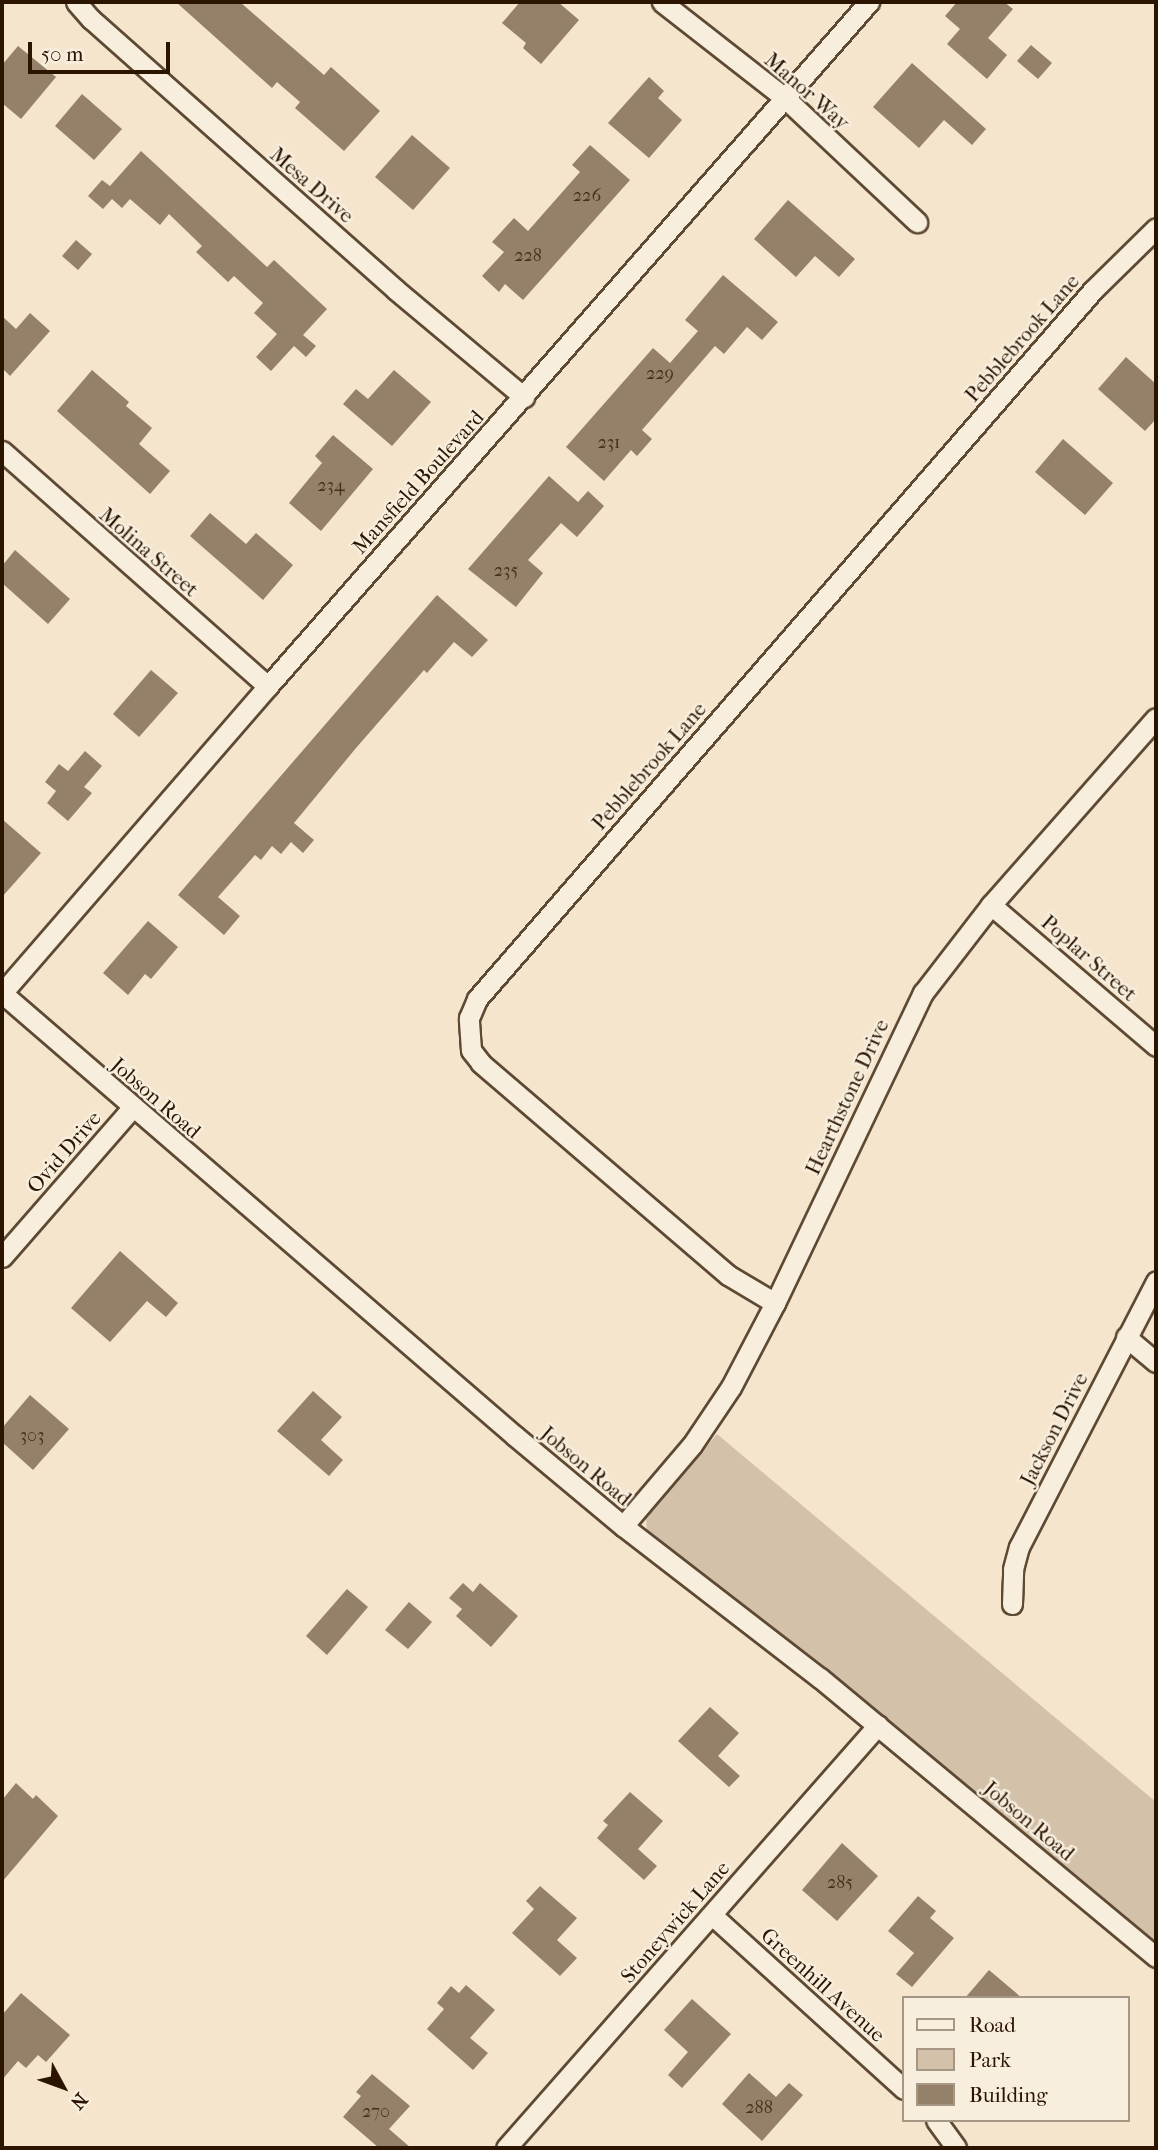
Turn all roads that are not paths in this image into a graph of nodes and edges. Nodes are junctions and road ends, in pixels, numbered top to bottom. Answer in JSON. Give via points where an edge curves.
{"nodes":[{"id":1,"x":76,"y":2,"type":"edge"},
{"id":2,"x":662,"y":2,"type":"edge"},
{"id":3,"x":869,"y":2,"type":"edge"},
{"id":4,"x":786,"y":99,"type":"junction"},
{"id":5,"x":917,"y":222,"type":"dead end"},
{"id":6,"x":1156,"y":228,"type":"edge"},
{"id":7,"x":524,"y":397,"type":"junction"},
{"id":8,"x":2,"y":451,"type":"edge"},
{"id":9,"x":268,"y":686,"type":"junction"},
{"id":10,"x":1156,"y":718,"type":"edge"},
{"id":11,"x":991,"y":905,"type":"junction"},
{"id":12,"x":2,"y":993,"type":"edge"},
{"id":13,"x":1156,"y":1046,"type":"edge"},
{"id":14,"x":132,"y":1108,"type":"junction"},
{"id":15,"x":2,"y":1257,"type":"edge"},
{"id":16,"x":1156,"y":1281,"type":"edge"},
{"id":17,"x":775,"y":1303,"type":"junction"},
{"id":18,"x":1126,"y":1337,"type":"junction"},
{"id":19,"x":1156,"y":1362,"type":"edge"},
{"id":20,"x":623,"y":1526,"type":"junction"},
{"id":21,"x":1012,"y":1604,"type":"dead end"},
{"id":22,"x":878,"y":1726,"type":"junction"},
{"id":23,"x":712,"y":1915,"type":"junction"},
{"id":24,"x":1156,"y":1958,"type":"edge"},
{"id":25,"x":902,"y":2087,"type":"edge"},
{"id":26,"x":937,"y":2122,"type":"edge"},
{"id":27,"x":506,"y":2148,"type":"edge"},
{"id":28,"x":956,"y":2148,"type":"edge"}],
"edges":[{"from":1,"to":7,"type":"street","name":"Mesa Drive","via":[[386,281]]},
{"from":2,"to":4,"type":"street","name":"Manor Way"},
{"from":3,"to":4,"type":"street","name":"Mansfield Boulevard"},
{"from":4,"to":5,"type":"street","name":"Manor Way"},
{"from":4,"to":7,"type":"street","name":"Mansfield Boulevard"},
{"from":6,"to":17,"type":"street","name":"Pebblebrook Lane","via":[[1093,290],[486,988],[469,1018],[471,1050],[481,1063],[728,1275]]},
{"from":7,"to":9,"type":"street","name":"Mansfield Boulevard"},
{"from":8,"to":9,"type":"street","name":"Molina Street"},
{"from":9,"to":12,"type":"street","name":"Mansfield Boulevard"},
{"from":10,"to":11,"type":"street","name":"Hearthstone Drive"},
{"from":11,"to":13,"type":"street","name":"Poplar Street"},
{"from":11,"to":17,"type":"street","name":"Hearthstone Drive","via":[[923,993]]},
{"from":12,"to":14,"type":"street","name":"Jobson Road"},
{"from":14,"to":15,"type":"street","name":"Ovid Drive"},
{"from":14,"to":20,"type":"street","name":"Jobson Road"},
{"from":16,"to":18,"type":"street","name":"Jackson Drive"},
{"from":17,"to":20,"type":"street","name":"Hearthstone Drive","via":[[714,1415]]},
{"from":18,"to":19,"type":"street"},
{"from":18,"to":21,"type":"street","name":"Jackson Drive","via":[[1019,1548]]},
{"from":20,"to":22,"type":"street","name":"Jobson Road"},
{"from":22,"to":23,"type":"street","name":"Stoneywick Lane"},
{"from":22,"to":24,"type":"street","name":"Jobson Road"},
{"from":23,"to":25,"type":"street","name":"Greenhill Avenue"},
{"from":23,"to":27,"type":"street","name":"Stoneywick Lane"},
{"from":26,"to":28,"type":"street"}]}
